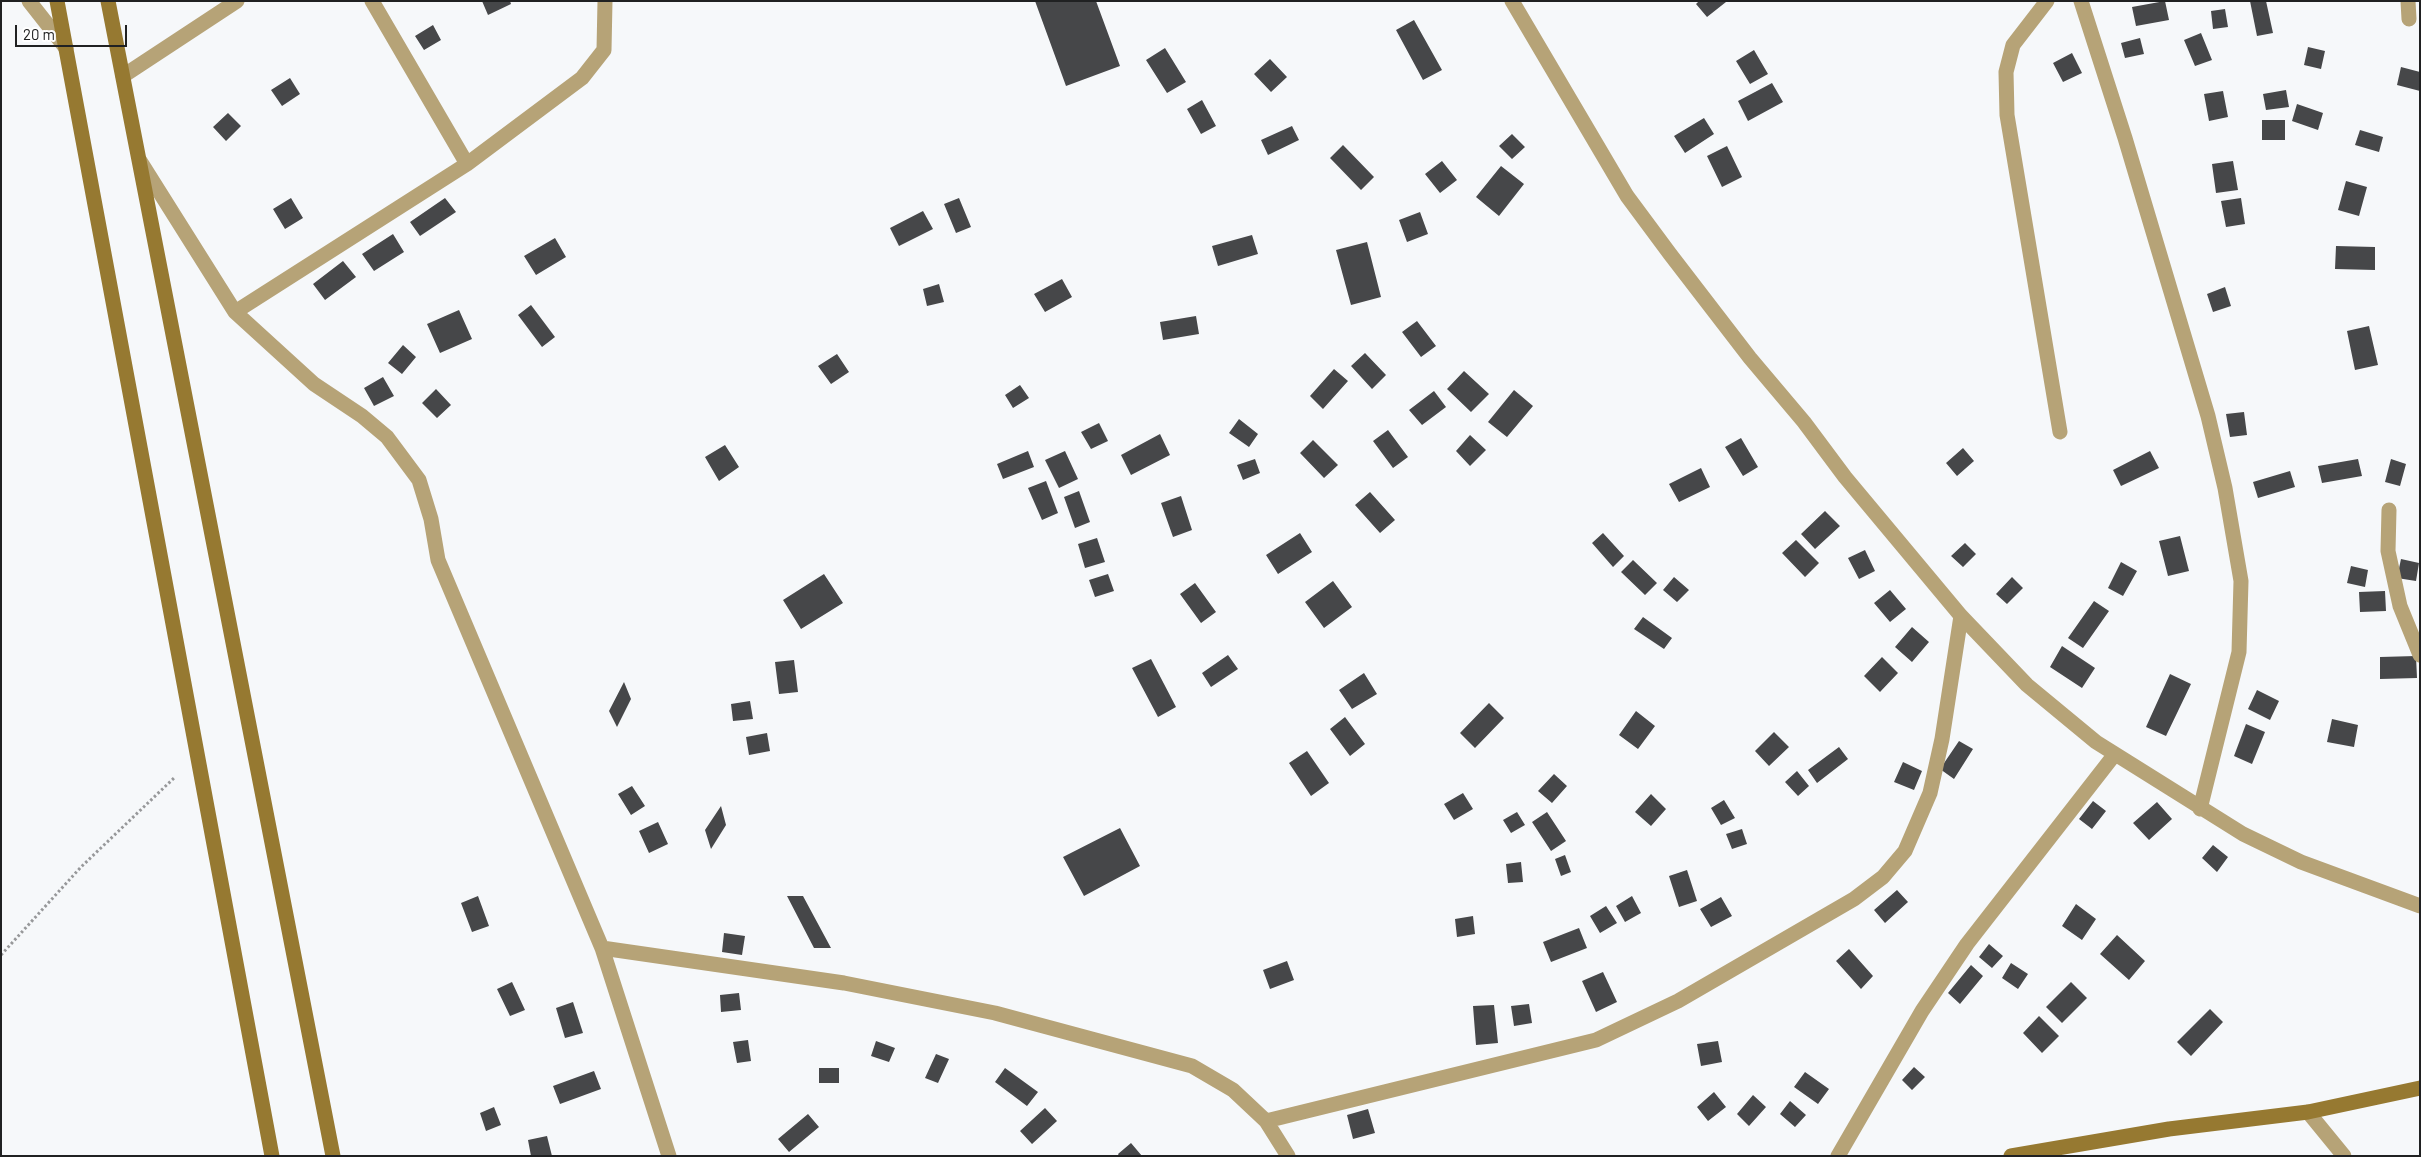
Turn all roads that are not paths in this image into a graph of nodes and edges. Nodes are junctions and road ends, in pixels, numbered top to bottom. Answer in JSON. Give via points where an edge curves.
{"nodes":[{"id":1,"x":29,"y":1,"type":"edge"},
{"id":2,"x":57,"y":1,"type":"edge"},
{"id":3,"x":108,"y":1,"type":"edge"},
{"id":4,"x":237,"y":1,"type":"edge"},
{"id":5,"x":372,"y":1,"type":"edge"},
{"id":6,"x":605,"y":1,"type":"edge"},
{"id":7,"x":1512,"y":1,"type":"edge"},
{"id":8,"x":2047,"y":1,"type":"edge"},
{"id":9,"x":2081,"y":1,"type":"edge"},
{"id":10,"x":2408,"y":1,"type":"edge"},
{"id":11,"x":2409,"y":19,"type":"dead end"},
{"id":12,"x":66,"y":48,"type":"junction"},
{"id":13,"x":123,"y":76,"type":"junction"},
{"id":14,"x":140,"y":161,"type":"junction"},
{"id":15,"x":466,"y":164,"type":"junction"},
{"id":16,"x":235,"y":312,"type":"junction"},
{"id":17,"x":2060,"y":432,"type":"dead end"},
{"id":18,"x":2388,"y":510,"type":"dead end"},
{"id":19,"x":1961,"y":616,"type":"junction"},
{"id":20,"x":2420,"y":655,"type":"edge"},
{"id":21,"x":2115,"y":754,"type":"junction"},
{"id":22,"x":2200,"y":809,"type":"junction"},
{"id":23,"x":2420,"y":906,"type":"edge"},
{"id":24,"x":602,"y":948,"type":"junction"},
{"id":25,"x":2420,"y":1088,"type":"edge"},
{"id":26,"x":2308,"y":1112,"type":"junction"},
{"id":27,"x":1266,"y":1121,"type":"junction"},
{"id":28,"x":272,"y":1156,"type":"edge"},
{"id":29,"x":333,"y":1156,"type":"edge"},
{"id":30,"x":669,"y":1156,"type":"edge"},
{"id":31,"x":1288,"y":1156,"type":"edge"},
{"id":32,"x":1838,"y":1156,"type":"edge"},
{"id":33,"x":2011,"y":1156,"type":"edge"},
{"id":34,"x":2344,"y":1156,"type":"edge"}],
"edges":[{"from":1,"to":12,"type":"street"},
{"from":2,"to":12,"type":"street"},
{"from":3,"to":13,"type":"street"},
{"from":4,"to":13,"type":"street"},
{"from":5,"to":15,"type":"street"},
{"from":6,"to":15,"type":"street","via":[[604,50],[582,78]]},
{"from":7,"to":19,"type":"street","via":[[1627,196],[1750,358]]},
{"from":8,"to":17,"type":"street","via":[[2013,45],[2006,72],[2007,115]]},
{"from":9,"to":22,"type":"street","via":[[2208,416],[2225,488],[2241,581],[2240,652]]},
{"from":10,"to":11,"type":"street"},
{"from":12,"to":28,"type":"street"},
{"from":13,"to":14,"type":"street"},
{"from":14,"to":16,"type":"street"},
{"from":14,"to":29,"type":"street"},
{"from":15,"to":16,"type":"street"},
{"from":16,"to":24,"type":"street","via":[[314,384],[387,437],[419,480],[431,519],[438,560]]},
{"from":18,"to":20,"type":"street","via":[[2388,551],[2398,597]]},
{"from":19,"to":21,"type":"street","via":[[2027,685]]},
{"from":19,"to":27,"type":"street","via":[[1942,739],[1930,793],[1905,852],[1883,877],[1854,900],[1678,1001],[1596,1040]]},
{"from":21,"to":22,"type":"street"},
{"from":21,"to":32,"type":"street","via":[[1967,944],[1922,1011]]},
{"from":22,"to":23,"type":"street","via":[[2301,862]]},
{"from":24,"to":27,"type":"street","via":[[844,983],[995,1013],[1192,1066],[1233,1090]]},
{"from":24,"to":30,"type":"street"},
{"from":25,"to":26,"type":"street"},
{"from":26,"to":33,"type":"street","via":[[2168,1129]]},
{"from":26,"to":34,"type":"street"},
{"from":27,"to":31,"type":"street"}]}
